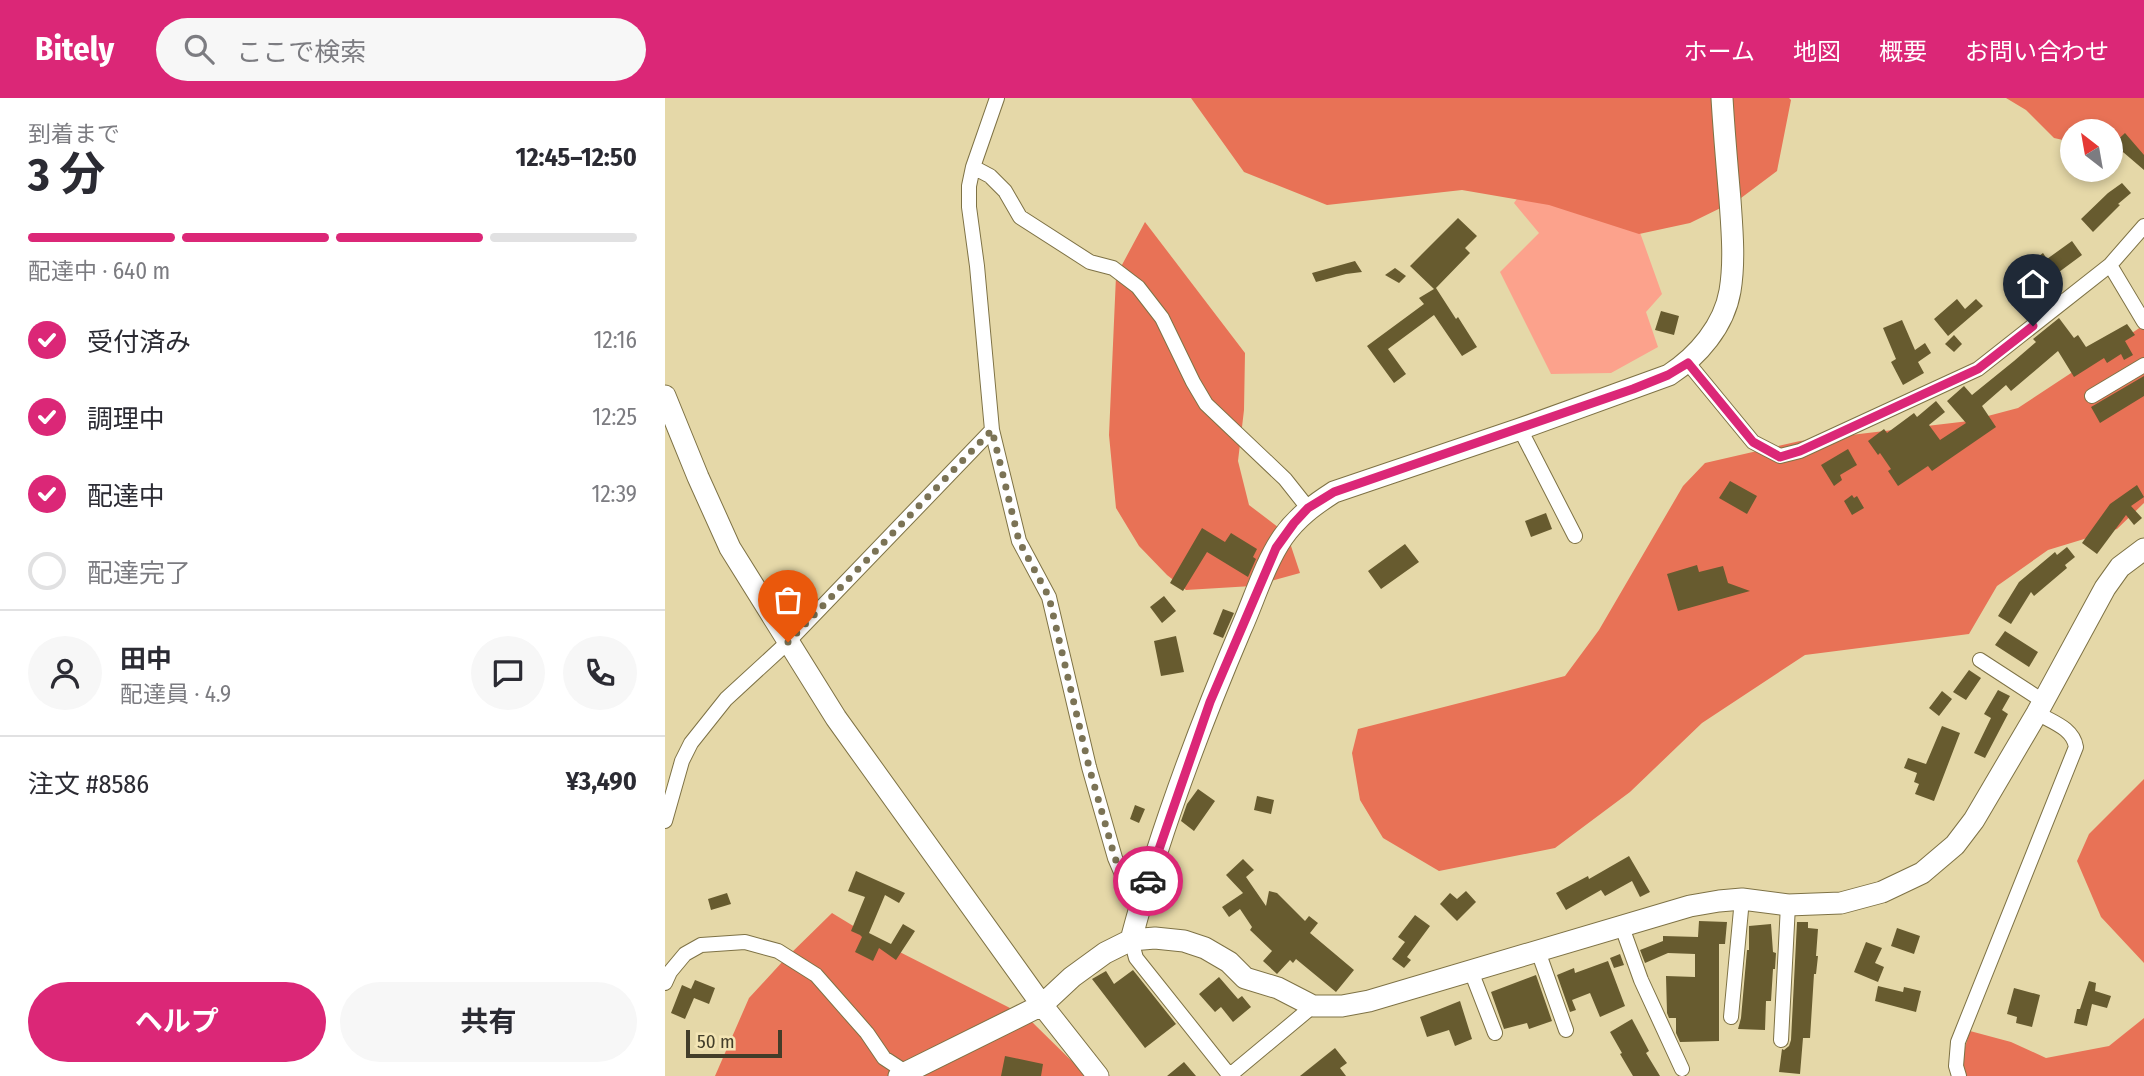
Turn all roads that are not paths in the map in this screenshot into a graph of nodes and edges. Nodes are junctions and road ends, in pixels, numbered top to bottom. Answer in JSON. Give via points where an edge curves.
{"nodes":[{"id":1,"x":997,"y":98,"type":"edge"},
{"id":2,"x":1722,"y":98,"type":"edge"},
{"id":3,"x":973,"y":167,"type":"junction"},
{"id":4,"x":2144,"y":226,"type":"edge"},
{"id":5,"x":2110,"y":265,"type":"junction"},
{"id":6,"x":2144,"y":322,"type":"edge"},
{"id":7,"x":1688,"y":363,"type":"junction"},
{"id":8,"x":2144,"y":365,"type":"edge"},
{"id":9,"x":665,"y":396,"type":"edge"},
{"id":10,"x":2092,"y":397,"type":"dead end"},
{"id":11,"x":1520,"y":429,"type":"junction"},
{"id":12,"x":992,"y":430,"type":"junction"},
{"id":13,"x":1308,"y":508,"type":"junction"},
{"id":14,"x":1575,"y":536,"type":"dead end"},
{"id":15,"x":2144,"y":549,"type":"edge"},
{"id":16,"x":788,"y":642,"type":"junction"},
{"id":17,"x":1980,"y":660,"type":"dead end"},
{"id":18,"x":2040,"y":707,"type":"junction"},
{"id":19,"x":665,"y":821,"type":"edge"},
{"id":20,"x":1742,"y":899,"type":"junction"},
{"id":21,"x":1788,"y":905,"type":"junction"},
{"id":22,"x":1139,"y":909,"type":"junction"},
{"id":23,"x":1622,"y":927,"type":"junction"},
{"id":24,"x":1131,"y":940,"type":"junction"},
{"id":25,"x":1538,"y":951,"type":"junction"},
{"id":26,"x":1471,"y":971,"type":"junction"},
{"id":27,"x":665,"y":983,"type":"edge"},
{"id":28,"x":1042,"y":1005,"type":"junction"},
{"id":29,"x":1313,"y":1006,"type":"junction"},
{"id":30,"x":1731,"y":1017,"type":"dead end"},
{"id":31,"x":1566,"y":1030,"type":"dead end"},
{"id":32,"x":1495,"y":1033,"type":"dead end"},
{"id":33,"x":1781,"y":1040,"type":"dead end"},
{"id":34,"x":1682,"y":1069,"type":"dead end"},
{"id":35,"x":903,"y":1074,"type":"edge"},
{"id":36,"x":1098,"y":1076,"type":"edge"},
{"id":37,"x":1229,"y":1076,"type":"edge"},
{"id":38,"x":1959,"y":1076,"type":"edge"}],
"edges":[{"from":1,"to":3,"type":"street"},
{"from":2,"to":7,"type":"street","via":[[1732,223],[1730,293],[1720,320]]},
{"from":3,"to":12,"type":"street","via":[[969,207]]},
{"from":3,"to":13,"type":"street","via":[[991,176],[1020,217],[1090,262],[1113,268],[1138,287],[1162,318],[1206,404],[1285,479]]},
{"from":4,"to":5,"type":"street"},
{"from":5,"to":6,"type":"street"},
{"from":5,"to":7,"type":"street","via":[[1978,369],[1780,457],[1753,442]]},
{"from":7,"to":11,"type":"street","via":[[1668,375]]},
{"from":8,"to":10,"type":"street"},
{"from":9,"to":16,"type":"street","via":[[730,548]]},
{"from":11,"to":13,"type":"street","via":[[1334,492]]},
{"from":11,"to":14,"type":"street"},
{"from":12,"to":16,"type":"street"},
{"from":12,"to":22,"type":"street","via":[[1019,541],[1049,597],[1115,858]]},
{"from":13,"to":22,"type":"street","via":[[1276,548],[1210,702]]},
{"from":15,"to":18,"type":"street","via":[[2120,567],[2105,588]]},
{"from":16,"to":19,"type":"street","via":[[726,699],[691,743]]},
{"from":16,"to":28,"type":"street","via":[[835,718]]},
{"from":17,"to":18,"type":"street"},
{"from":18,"to":21,"type":"street","via":[[1974,820],[1955,845],[1922,873],[1882,892],[1841,903]]},
{"from":18,"to":38,"type":"street","via":[[2071,732],[2076,747],[1958,1042]]},
{"from":20,"to":21,"type":"street"},
{"from":20,"to":23,"type":"street","via":[[1691,906]]},
{"from":20,"to":30,"type":"street"},
{"from":21,"to":33,"type":"street"},
{"from":22,"to":24,"type":"street"},
{"from":23,"to":25,"type":"street"},
{"from":23,"to":34,"type":"street"},
{"from":24,"to":28,"type":"street","via":[[1083,969]]},
{"from":24,"to":29,"type":"street","via":[[1184,941],[1205,948],[1245,978]]},
{"from":24,"to":37,"type":"street","via":[[1136,958]]},
{"from":25,"to":26,"type":"street"},
{"from":25,"to":31,"type":"street"},
{"from":26,"to":29,"type":"street","via":[[1369,1001]]},
{"from":26,"to":32,"type":"street"},
{"from":27,"to":35,"type":"street","via":[[685,954],[701,945],[745,942],[778,951],[817,975],[884,1058]]},
{"from":28,"to":35,"type":"street"},
{"from":28,"to":36,"type":"street"},
{"from":29,"to":37,"type":"street"}]}
